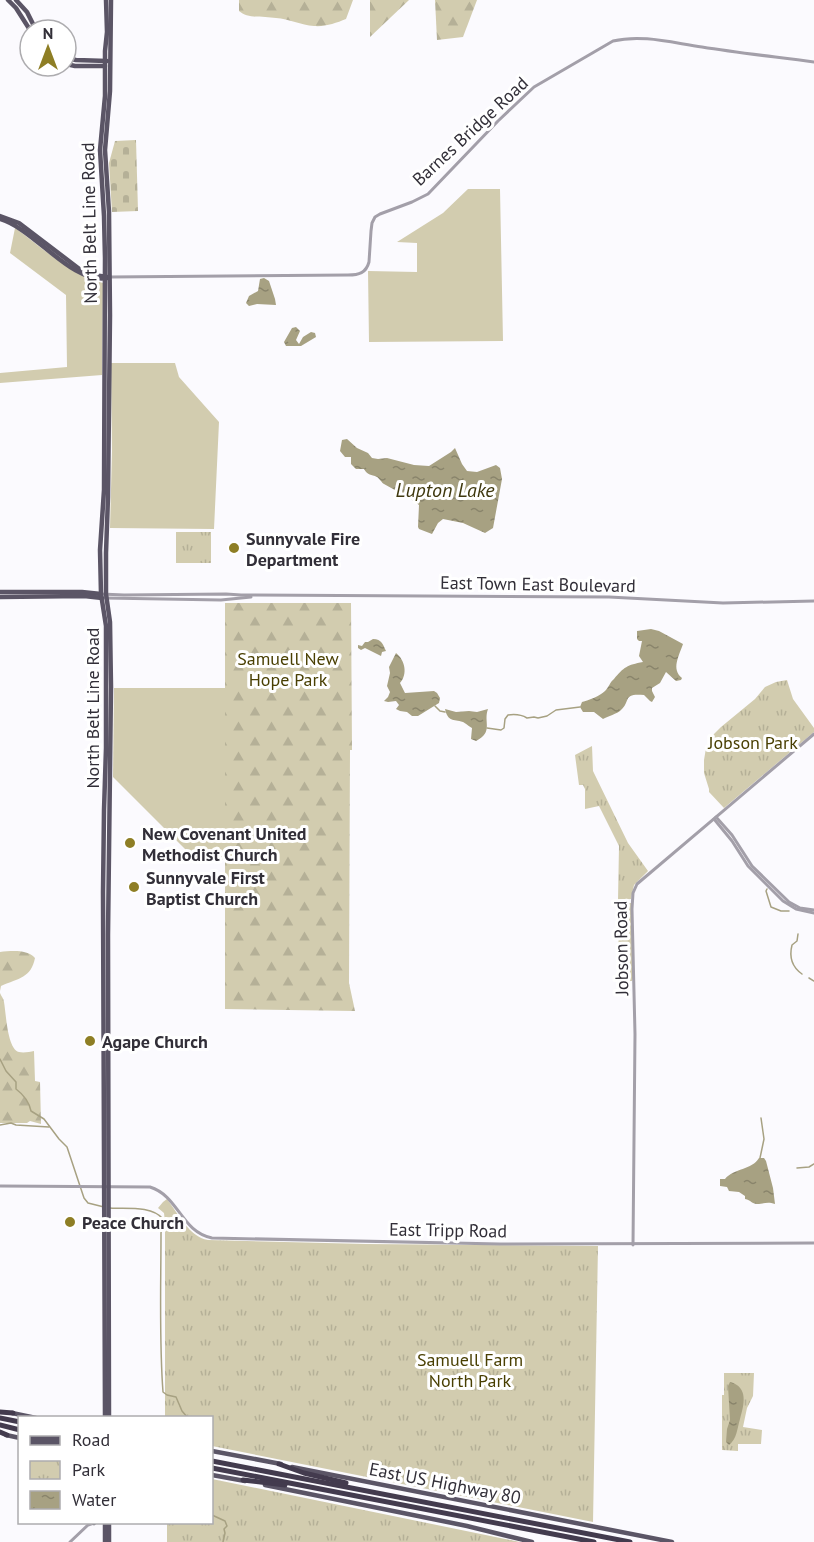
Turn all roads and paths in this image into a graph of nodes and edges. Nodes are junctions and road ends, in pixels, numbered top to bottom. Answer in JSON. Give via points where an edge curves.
{"nodes":[{"id":1,"x":8,"y":0,"type":"edge"},
{"id":2,"x":16,"y":0,"type":"edge"},
{"id":3,"x":106,"y":0,"type":"edge"},
{"id":4,"x":111,"y":0,"type":"edge"},
{"id":5,"x":22,"y":18,"type":"edge"},
{"id":6,"x":30,"y":18,"type":"edge"},
{"id":7,"x":109,"y":36,"type":"junction"},
{"id":8,"x":78,"y":60,"type":"edge"},
{"id":9,"x":814,"y":62,"type":"edge"},
{"id":10,"x":107,"y":63,"type":"junction"},
{"id":11,"x":78,"y":66,"type":"edge"},
{"id":12,"x":0,"y":218,"type":"edge"},
{"id":13,"x":107,"y":278,"type":"junction"},
{"id":14,"x":0,"y":594,"type":"edge"},
{"id":15,"x":152,"y":594,"type":"junction"},
{"id":16,"x":183,"y":594,"type":"junction"},
{"id":17,"x":104,"y":596,"type":"junction"},
{"id":18,"x":262,"y":596,"type":"junction"},
{"id":19,"x":152,"y":600,"type":"junction"},
{"id":20,"x":184,"y":600,"type":"junction"},
{"id":21,"x":814,"y":601,"type":"edge"},
{"id":22,"x":814,"y":734,"type":"edge"},
{"id":23,"x":715,"y":818,"type":"junction"},
{"id":24,"x":814,"y":911,"type":"edge"},
{"id":25,"x":0,"y":1186,"type":"edge"},
{"id":26,"x":104,"y":1186,"type":"junction"},
{"id":27,"x":814,"y":1244,"type":"edge"},
{"id":28,"x":633,"y":1245,"type":"junction"},
{"id":29,"x":0,"y":1411,"type":"edge"},
{"id":30,"x":13,"y":1413,"type":"joint"},
{"id":31,"x":27,"y":1416,"type":"edge"},
{"id":32,"x":107,"y":1416,"type":"edge"},
{"id":33,"x":0,"y":1418,"type":"edge"},
{"id":34,"x":18,"y":1422,"type":"edge"},
{"id":35,"x":0,"y":1425,"type":"edge"},
{"id":36,"x":18,"y":1430,"type":"edge"},
{"id":37,"x":0,"y":1433,"type":"edge"},
{"id":38,"x":7,"y":1435,"type":"joint"},
{"id":39,"x":18,"y":1438,"type":"edge"},
{"id":40,"x":213,"y":1451,"type":"edge"},
{"id":41,"x":213,"y":1461,"type":"edge"},
{"id":42,"x":279,"y":1464,"type":"junction"},
{"id":43,"x":213,"y":1468,"type":"edge"},
{"id":44,"x":213,"y":1475,"type":"edge"},
{"id":45,"x":243,"y":1480,"type":"junction"},
{"id":46,"x":355,"y":1495,"type":"junction"},
{"id":47,"x":409,"y":1499,"type":"junction"},
{"id":48,"x":93,"y":1524,"type":"edge"},
{"id":49,"x":107,"y":1524,"type":"edge"},
{"id":50,"x":70,"y":1542,"type":"edge"},
{"id":51,"x":107,"y":1542,"type":"edge"},
{"id":52,"x":532,"y":1542,"type":"edge"},
{"id":53,"x":594,"y":1542,"type":"edge"},
{"id":54,"x":630,"y":1542,"type":"edge"},
{"id":55,"x":672,"y":1542,"type":"edge"}],
"edges":[{"from":1,"to":5,"type":"main road"},
{"from":2,"to":6,"type":"main road"},
{"from":3,"to":7,"type":"main road","name":"North Belt Line Road"},
{"from":4,"to":7,"type":"main road","name":"North Belt Line Road"},
{"from":7,"to":10,"type":"main road","name":"North Belt Line Road"},
{"from":8,"to":10,"type":"main road"},
{"from":9,"to":13,"type":"street","name":"Barnes Bridge Road","via":[[660,40],[614,41],[534,87],[428,194],[375,217],[369,262],[358,275]]},
{"from":10,"to":11,"type":"main road"},
{"from":10,"to":13,"type":"main road","name":"North Belt Line Road","via":[[110,107],[102,150]]},
{"from":12,"to":13,"type":"main road","name":"Barnes Bridge Road","via":[[24,229],[78,272]]},
{"from":13,"to":17,"type":"main road","name":"North Belt Line Road"},
{"from":14,"to":17,"type":"main road"},
{"from":15,"to":16,"type":"street","name":"East Town East Boulevard"},
{"from":15,"to":17,"type":"street","name":"East Town East Boulevard"},
{"from":15,"to":19,"type":"street"},
{"from":16,"to":18,"type":"street","name":"East Town East Boulevard"},
{"from":16,"to":20,"type":"street"},
{"from":17,"to":19,"type":"street","name":"East Town East Boulevard"},
{"from":17,"to":26,"type":"main road","name":"North Belt Line Road","via":[[110,622],[109,748],[104,810]]},
{"from":18,"to":20,"type":"street","name":"East Town East Boulevard"},
{"from":18,"to":21,"type":"street","name":"East Town East Boulevard"},
{"from":19,"to":20,"type":"street","name":"East Town East Boulevard"},
{"from":22,"to":23,"type":"street","name":"Jobson Road"},
{"from":23,"to":24,"type":"street","via":[[732,835],[752,866],[789,902]]},
{"from":23,"to":28,"type":"street","name":"Jobson Road","via":[[637,884],[632,900]]},
{"from":25,"to":26,"type":"street","name":"East Tripp Road"},
{"from":26,"to":28,"type":"street","name":"East Tripp Road","via":[[145,1186],[157,1190],[166,1195],[195,1232],[212,1238]]},
{"from":26,"to":32,"type":"main road","name":"North Belt Line Road"},
{"from":27,"to":28,"type":"street","name":"East Tripp Road"},
{"from":29,"to":30,"type":"highway"},
{"from":30,"to":31,"type":"main road"},
{"from":33,"to":34,"type":"highway"},
{"from":35,"to":36,"type":"highway"},
{"from":37,"to":38,"type":"highway"},
{"from":38,"to":39,"type":"main road"},
{"from":40,"to":42,"type":"main road","name":"East US Highway 80"},
{"from":41,"to":47,"type":"highway"},
{"from":42,"to":47,"type":"highway"},
{"from":42,"to":55,"type":"main road","name":"East US Highway 80"},
{"from":43,"to":46,"type":"highway"},
{"from":44,"to":45,"type":"main road","name":"East US Highway 80"},
{"from":45,"to":46,"type":"highway"},
{"from":45,"to":52,"type":"main road","name":"East US Highway 80"},
{"from":46,"to":53,"type":"highway"},
{"from":47,"to":54,"type":"highway"},
{"from":48,"to":50,"type":"street"},
{"from":49,"to":51,"type":"main road"}]}
